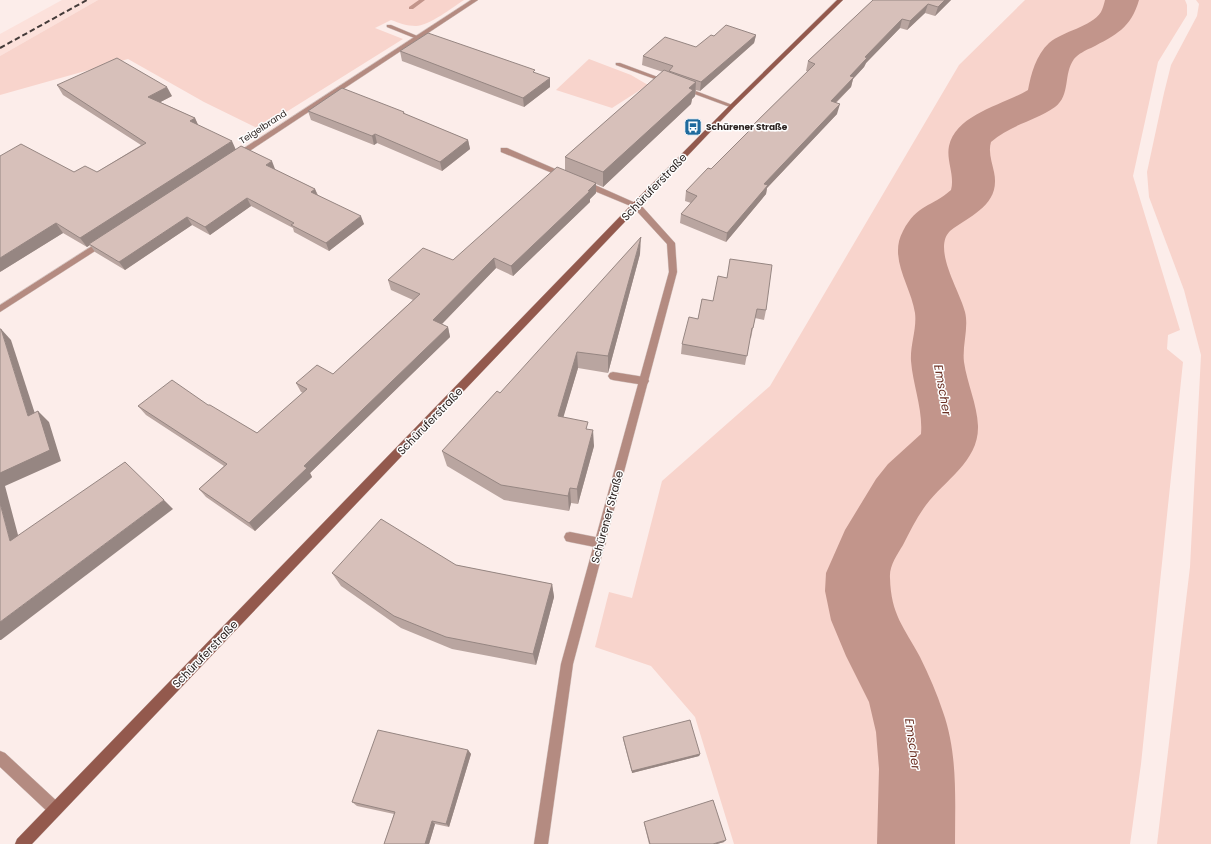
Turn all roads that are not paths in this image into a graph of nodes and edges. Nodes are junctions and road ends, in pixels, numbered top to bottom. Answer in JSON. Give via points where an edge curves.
{"nodes":[{"id":1,"x":475,"y":0,"type":"edge"},
{"id":2,"x":840,"y":0,"type":"edge"},
{"id":3,"x":389,"y":26,"type":"dead end"},
{"id":4,"x":419,"y":38,"type":"junction"},
{"id":5,"x":618,"y":64,"type":"dead end"},
{"id":6,"x":732,"y":106,"type":"junction"},
{"id":7,"x":504,"y":150,"type":"dead end"},
{"id":8,"x":227,"y":162,"type":"edge"},
{"id":9,"x":636,"y":205,"type":"junction"},
{"id":10,"x":107,"y":240,"type":"edge"},
{"id":11,"x":0,"y":309,"type":"edge"},
{"id":12,"x":613,"y":376,"type":"dead end"},
{"id":13,"x":644,"y":381,"type":"junction"},
{"id":14,"x":570,"y":537,"type":"dead end"},
{"id":15,"x":600,"y":543,"type":"junction"},
{"id":16,"x":0,"y":758,"type":"edge"},
{"id":17,"x":55,"y":809,"type":"junction"},
{"id":18,"x":22,"y":844,"type":"edge"},
{"id":19,"x":541,"y":844,"type":"edge"}],
"edges":[{"from":1,"to":4,"type":"street","name":"Teigelbrand"},
{"from":2,"to":6,"type":"main road","name":"Schüruferstraße"},
{"from":3,"to":4,"type":"street"},
{"from":4,"to":8,"type":"street","name":"Teigelbrand"},
{"from":5,"to":6,"type":"street"},
{"from":6,"to":9,"type":"main road","name":"Schüruferstraße"},
{"from":7,"to":9,"type":"street"},
{"from":9,"to":13,"type":"street","name":"Schürener Straße","via":[[671,243],[673,272]]},
{"from":9,"to":17,"type":"main road","name":"Schüruferstraße"},
{"from":10,"to":11,"type":"street"},
{"from":12,"to":13,"type":"street"},
{"from":13,"to":15,"type":"street","name":"Schürener Straße"},
{"from":14,"to":15,"type":"street"},
{"from":15,"to":19,"type":"street","name":"Schürener Straße","via":[[567,664]]},
{"from":16,"to":17,"type":"street"},
{"from":17,"to":18,"type":"main road","name":"Schüruferstraße"}]}
